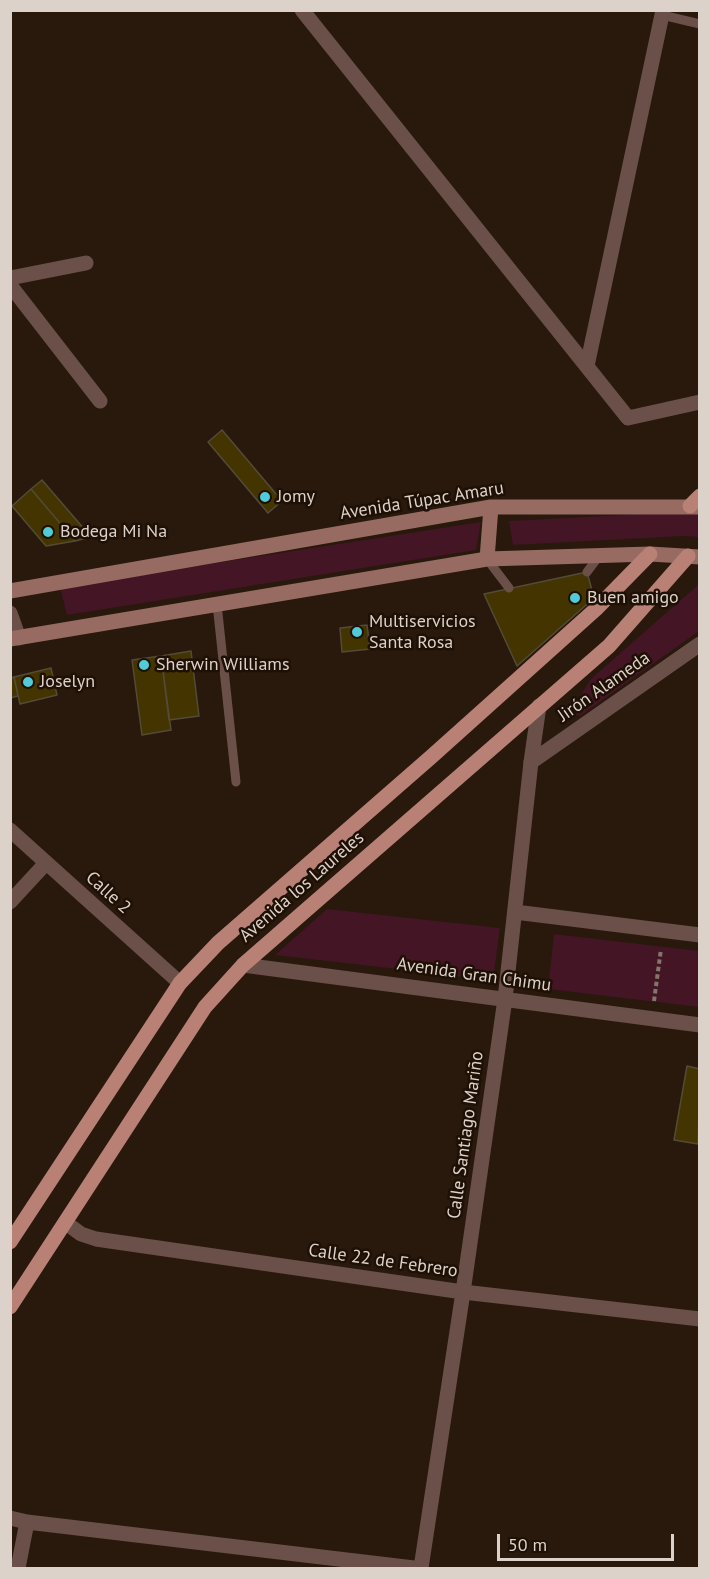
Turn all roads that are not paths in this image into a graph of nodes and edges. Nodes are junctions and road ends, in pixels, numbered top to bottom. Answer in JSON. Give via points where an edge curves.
{"nodes":[{"id":1,"x":302,"y":10,"type":"edge"},
{"id":2,"x":663,"y":13,"type":"edge"},
{"id":3,"x":699,"y":24,"type":"edge"},
{"id":4,"x":86,"y":263,"type":"dead end"},
{"id":5,"x":10,"y":278,"type":"edge"},
{"id":6,"x":10,"y":285,"type":"edge"},
{"id":7,"x":587,"y":366,"type":"junction"},
{"id":8,"x":100,"y":401,"type":"dead end"},
{"id":9,"x":699,"y":402,"type":"edge"},
{"id":10,"x":696,"y":503,"type":"edge"},
{"id":11,"x":491,"y":507,"type":"junction"},
{"id":12,"x":650,"y":554,"type":"junction"},
{"id":13,"x":599,"y":556,"type":"junction"},
{"id":14,"x":694,"y":556,"type":"edge"},
{"id":15,"x":487,"y":559,"type":"junction"},
{"id":16,"x":586,"y":572,"type":"dead end"},
{"id":17,"x":509,"y":588,"type":"dead end"},
{"id":18,"x":10,"y":591,"type":"edge"},
{"id":19,"x":217,"y":604,"type":"junction"},
{"id":20,"x":10,"y":613,"type":"edge"},
{"id":21,"x":15,"y":639,"type":"edge"},
{"id":22,"x":699,"y":644,"type":"edge"},
{"id":23,"x":539,"y":706,"type":"junction"},
{"id":24,"x":531,"y":762,"type":"junction"},
{"id":25,"x":236,"y":782,"type":"dead end"},
{"id":26,"x":12,"y":833,"type":"edge"},
{"id":27,"x":46,"y":863,"type":"junction"},
{"id":28,"x":10,"y":902,"type":"edge"},
{"id":29,"x":515,"y":912,"type":"junction"},
{"id":30,"x":699,"y":935,"type":"edge"},
{"id":31,"x":243,"y":965,"type":"junction"},
{"id":32,"x":180,"y":983,"type":"junction"},
{"id":33,"x":505,"y":999,"type":"junction"},
{"id":34,"x":699,"y":1025,"type":"edge"},
{"id":35,"x":66,"y":1223,"type":"junction"},
{"id":36,"x":10,"y":1242,"type":"edge"},
{"id":37,"x":463,"y":1292,"type":"junction"},
{"id":38,"x":10,"y":1307,"type":"edge"},
{"id":39,"x":699,"y":1319,"type":"edge"},
{"id":40,"x":10,"y":1518,"type":"edge"},
{"id":41,"x":27,"y":1522,"type":"junction"},
{"id":42,"x":18,"y":1569,"type":"edge"},
{"id":43,"x":414,"y":1569,"type":"edge"},
{"id":44,"x":421,"y":1569,"type":"edge"}],
"edges":[{"from":1,"to":7,"type":"street"},
{"from":2,"to":3,"type":"lane"},
{"from":2,"to":7,"type":"street"},
{"from":4,"to":5,"type":"street"},
{"from":6,"to":8,"type":"street"},
{"from":7,"to":9,"type":"street","via":[[628,418]]},
{"from":10,"to":11,"type":"main road","name":"Avenida Túpac Amaru"},
{"from":11,"to":15,"type":"main road"},
{"from":11,"to":18,"type":"main road","name":"Avenida Túpac Amaru"},
{"from":12,"to":13,"type":"main road"},
{"from":12,"to":14,"type":"main road"},
{"from":12,"to":32,"type":"main road","name":"Avenida los Laureles","via":[[587,617],[218,943]]},
{"from":13,"to":15,"type":"main road"},
{"from":13,"to":16,"type":"lane"},
{"from":14,"to":23,"type":"main road","name":"Avenida los Laureles","via":[[609,646]]},
{"from":15,"to":17,"type":"lane"},
{"from":15,"to":19,"type":"main road"},
{"from":19,"to":21,"type":"main road"},
{"from":19,"to":25,"type":"lane"},
{"from":20,"to":21,"type":"street"},
{"from":22,"to":24,"type":"street","name":"Jirón Alameda"},
{"from":23,"to":24,"type":"street","name":"Calle Santiago Mariño"},
{"from":23,"to":31,"type":"main road","name":"Avenida los Laureles"},
{"from":24,"to":29,"type":"street","name":"Calle Santiago Mariño"},
{"from":26,"to":27,"type":"street","name":"Calle 2"},
{"from":27,"to":28,"type":"street"},
{"from":27,"to":32,"type":"street","name":"Calle 2"},
{"from":29,"to":30,"type":"street"},
{"from":29,"to":33,"type":"street","name":"Calle Santiago Mariño"},
{"from":31,"to":33,"type":"street","name":"Avenida Gran Chimu"},
{"from":31,"to":35,"type":"main road","name":"Avenida los Laureles","via":[[205,1007]]},
{"from":32,"to":36,"type":"main road","name":"Avenida los Laureles"},
{"from":33,"to":34,"type":"street","name":"Avenida Gran Chimu"},
{"from":33,"to":37,"type":"street","name":"Calle Santiago Mariño"},
{"from":35,"to":37,"type":"street","name":"Calle 22 de Febrero","via":[[96,1239]]},
{"from":35,"to":38,"type":"main road","name":"Avenida los Laureles"},
{"from":37,"to":39,"type":"street","name":"Calle 22 de Febrero"},
{"from":37,"to":44,"type":"street","name":"Calle Santiago Mariño"},
{"from":40,"to":41,"type":"street"},
{"from":41,"to":42,"type":"street"},
{"from":41,"to":43,"type":"street"}]}
